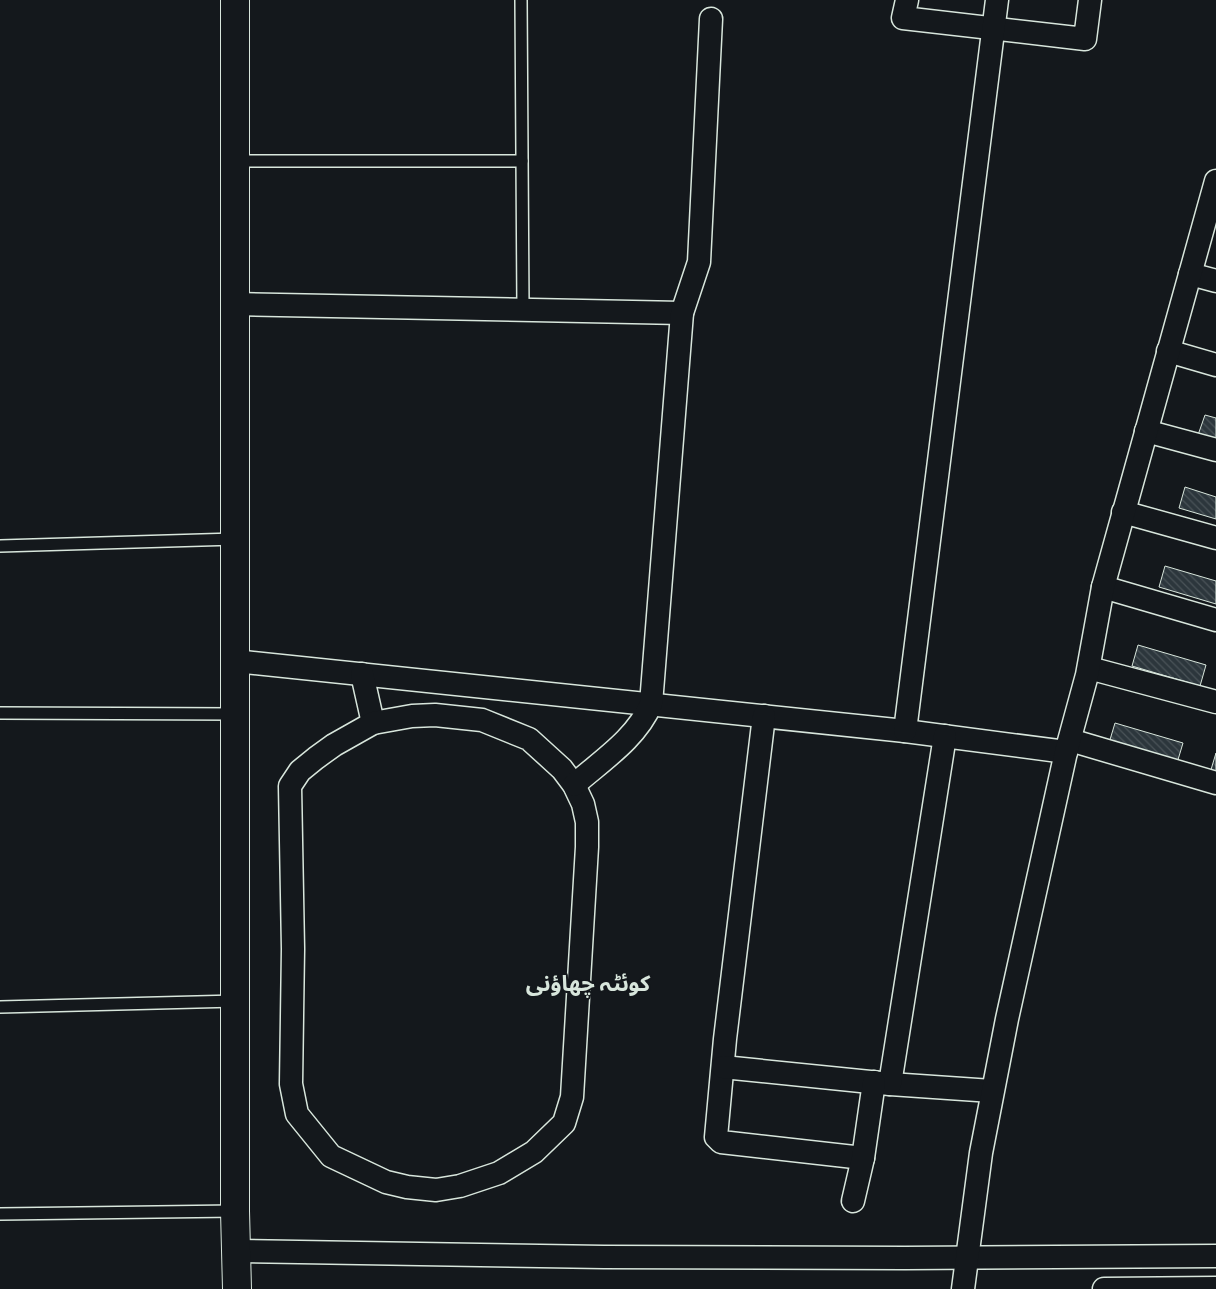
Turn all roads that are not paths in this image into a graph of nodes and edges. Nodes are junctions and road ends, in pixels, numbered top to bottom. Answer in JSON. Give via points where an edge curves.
{"nodes":[{"id":1,"x":235,"y":0,"type":"edge"},
{"id":2,"x":521,"y":0,"type":"edge"},
{"id":3,"x":907,"y":0,"type":"edge"},
{"id":4,"x":997,"y":0,"type":"edge"},
{"id":5,"x":1090,"y":0,"type":"edge"},
{"id":6,"x":711,"y":19,"type":"dead end"},
{"id":7,"x":992,"y":29,"type":"junction"},
{"id":8,"x":522,"y":160,"type":"junction"},
{"id":9,"x":234,"y":161,"type":"junction"},
{"id":10,"x":1214,"y":192,"type":"edge"},
{"id":11,"x":1190,"y":274,"type":"junction"},
{"id":12,"x":1216,"y":281,"type":"edge"},
{"id":13,"x":235,"y":304,"type":"junction"},
{"id":14,"x":523,"y":310,"type":"junction"},
{"id":15,"x":682,"y":314,"type":"junction"},
{"id":16,"x":1168,"y":350,"type":"junction"},
{"id":17,"x":1216,"y":365,"type":"edge"},
{"id":18,"x":1146,"y":431,"type":"junction"},
{"id":19,"x":1216,"y":450,"type":"edge"},
{"id":20,"x":1123,"y":512,"type":"junction"},
{"id":21,"x":1216,"y":538,"type":"edge"},
{"id":22,"x":235,"y":539,"type":"junction"},
{"id":23,"x":0,"y":546,"type":"edge"},
{"id":24,"x":1103,"y":588,"type":"junction"},
{"id":25,"x":1216,"y":620,"type":"edge"},
{"id":26,"x":235,"y":661,"type":"junction"},
{"id":27,"x":1088,"y":668,"type":"junction"},
{"id":28,"x":362,"y":674,"type":"junction"},
{"id":29,"x":1216,"y":702,"type":"edge"},
{"id":30,"x":651,"y":704,"type":"junction"},
{"id":31,"x":0,"y":713,"type":"edge"},
{"id":32,"x":235,"y":714,"type":"junction"},
{"id":33,"x":764,"y":716,"type":"junction"},
{"id":34,"x":373,"y":723,"type":"junction"},
{"id":35,"x":905,"y":731,"type":"junction"},
{"id":36,"x":945,"y":736,"type":"junction"},
{"id":37,"x":1068,"y":746,"type":"junction"},
{"id":38,"x":1216,"y":783,"type":"edge"},
{"id":39,"x":574,"y":785,"type":"junction"},
{"id":40,"x":236,"y":1001,"type":"junction"},
{"id":41,"x":0,"y":1007,"type":"edge"},
{"id":42,"x":723,"y":1067,"type":"junction"},
{"id":43,"x":882,"y":1083,"type":"junction"},
{"id":44,"x":992,"y":1091,"type":"junction"},
{"id":45,"x":863,"y":1158,"type":"junction"},
{"id":46,"x":853,"y":1201,"type":"dead end"},
{"id":47,"x":235,"y":1211,"type":"junction"},
{"id":48,"x":0,"y":1214,"type":"edge"},
{"id":49,"x":236,"y":1251,"type":"junction"},
{"id":50,"x":1216,"y":1256,"type":"edge"},
{"id":51,"x":968,"y":1257,"type":"junction"},
{"id":52,"x":1216,"y":1288,"type":"edge"},
{"id":53,"x":237,"y":1289,"type":"edge"},
{"id":54,"x":963,"y":1289,"type":"edge"},
{"id":55,"x":1104,"y":1289,"type":"edge"}],
"edges":[{"from":1,"to":9,"type":"main road"},
{"from":2,"to":8,"type":"lane"},
{"from":3,"to":7,"type":"street","via":[[903,18]]},
{"from":4,"to":7,"type":"street"},
{"from":5,"to":7,"type":"street","via":[[1085,39]]},
{"from":6,"to":15,"type":"street","via":[[699,262]]},
{"from":7,"to":35,"type":"street"},
{"from":8,"to":9,"type":"lane"},
{"from":8,"to":14,"type":"lane"},
{"from":9,"to":13,"type":"main road"},
{"from":10,"to":11,"type":"street"},
{"from":11,"to":12,"type":"street"},
{"from":11,"to":16,"type":"street"},
{"from":13,"to":14,"type":"street"},
{"from":13,"to":22,"type":"main road"},
{"from":14,"to":15,"type":"street"},
{"from":15,"to":30,"type":"street"},
{"from":16,"to":17,"type":"street"},
{"from":16,"to":18,"type":"street"},
{"from":18,"to":19,"type":"street"},
{"from":18,"to":20,"type":"street"},
{"from":20,"to":21,"type":"street"},
{"from":20,"to":24,"type":"street"},
{"from":22,"to":23,"type":"lane"},
{"from":22,"to":26,"type":"main road"},
{"from":24,"to":25,"type":"street"},
{"from":24,"to":27,"type":"street"},
{"from":26,"to":28,"type":"street"},
{"from":26,"to":32,"type":"main road"},
{"from":27,"to":29,"type":"street"},
{"from":27,"to":37,"type":"street"},
{"from":28,"to":30,"type":"street"},
{"from":28,"to":34,"type":"street"},
{"from":30,"to":33,"type":"street"},
{"from":30,"to":39,"type":"street","via":[[627,740]]},
{"from":31,"to":32,"type":"lane"},
{"from":32,"to":40,"type":"main road"},
{"from":33,"to":35,"type":"street"},
{"from":33,"to":42,"type":"street"},
{"from":34,"to":39,"type":"street","via":[[434,715],[482,720],[529,739],[562,769]]},
{"from":34,"to":39,"type":"street","via":[[316,758],[300,771],[290,786],[291,1084],[297,1114],[331,1156],[386,1182],[407,1188],[436,1190],[460,1186],[499,1173],[534,1152],[564,1123],[572,1097],[587,846],[587,822]]},
{"from":35,"to":36,"type":"street"},
{"from":36,"to":37,"type":"street"},
{"from":36,"to":43,"type":"street"},
{"from":37,"to":38,"type":"street"},
{"from":37,"to":44,"type":"street"},
{"from":40,"to":41,"type":"lane"},
{"from":40,"to":47,"type":"main road"},
{"from":42,"to":43,"type":"street"},
{"from":42,"to":45,"type":"street","via":[[716,1137],[721,1142]]},
{"from":43,"to":44,"type":"street"},
{"from":43,"to":45,"type":"street"},
{"from":44,"to":51,"type":"street"},
{"from":45,"to":46,"type":"street"},
{"from":47,"to":48,"type":"lane"},
{"from":47,"to":49,"type":"main road"},
{"from":49,"to":51,"type":"street","via":[[604,1257]]},
{"from":49,"to":53,"type":"main road"},
{"from":50,"to":51,"type":"street"},
{"from":51,"to":54,"type":"street"},
{"from":52,"to":55,"type":"street"}]}
